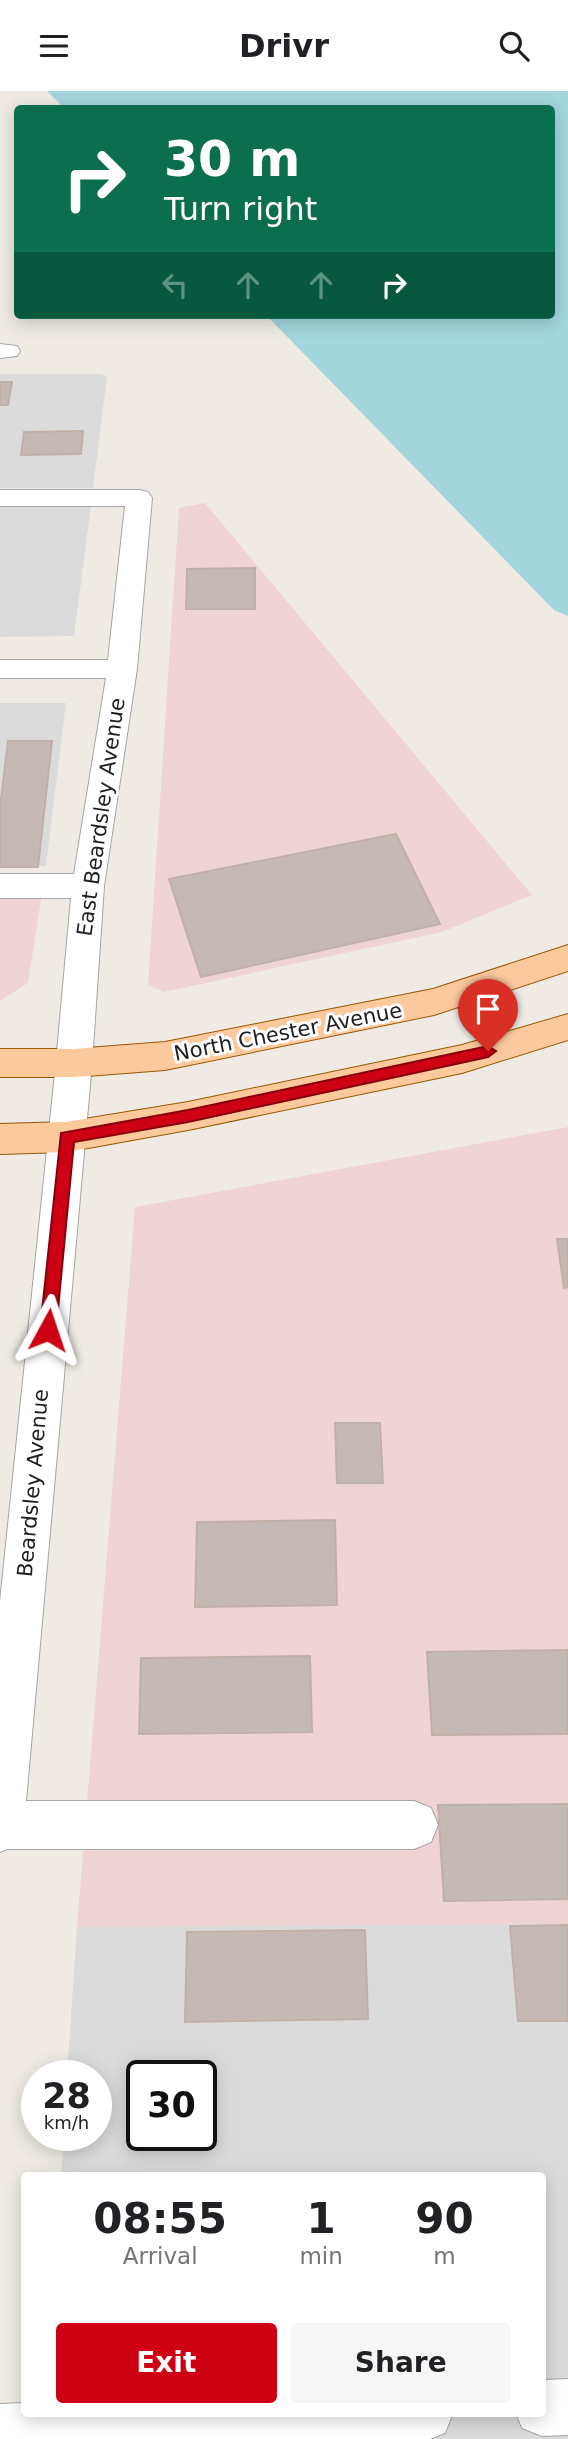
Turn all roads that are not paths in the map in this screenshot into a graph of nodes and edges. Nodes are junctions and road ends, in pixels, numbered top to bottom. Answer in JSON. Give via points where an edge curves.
{"nodes":[{"id":1,"x":0,"y":498,"type":"edge"},
{"id":2,"x":0,"y":669,"type":"edge"},
{"id":3,"x":122,"y":669,"type":"junction"},
{"id":4,"x":0,"y":886,"type":"edge"},
{"id":5,"x":88,"y":886,"type":"junction"},
{"id":6,"x":568,"y":958,"type":"edge"},
{"id":7,"x":568,"y":1027,"type":"edge"},
{"id":8,"x":0,"y":1063,"type":"edge"},
{"id":9,"x":74,"y":1063,"type":"junction"},
{"id":10,"x":66,"y":1137,"type":"junction"},
{"id":11,"x":0,"y":1139,"type":"edge"},
{"id":12,"x":414,"y":1825,"type":"dead end"},
{"id":13,"x":0,"y":1826,"type":"edge"},
{"id":14,"x":568,"y":2407,"type":"edge"},
{"id":15,"x":546,"y":2408,"type":"edge"},
{"id":16,"x":336,"y":2417,"type":"edge"},
{"id":17,"x":0,"y":2432,"type":"edge"}],
"edges":[{"from":1,"to":3,"type":"street","name":"East Beardsley Avenue","via":[[139,498]]},
{"from":2,"to":3,"type":"street"},
{"from":3,"to":5,"type":"street","name":"East Beardsley Avenue"},
{"from":4,"to":5,"type":"street"},
{"from":5,"to":9,"type":"street","name":"East Beardsley Avenue"},
{"from":6,"to":9,"type":"main road","name":"North Chester Avenue","via":[[433,1002],[164,1056]]},
{"from":7,"to":10,"type":"main road","via":[[462,1059]]},
{"from":8,"to":9,"type":"main road","name":"North Chester Avenue"},
{"from":9,"to":10,"type":"street","name":"East Beardsley Avenue"},
{"from":10,"to":11,"type":"main road"},
{"from":10,"to":13,"type":"street","name":"Beardsley Avenue"},
{"from":12,"to":13,"type":"street"},
{"from":14,"to":15,"type":"street"},
{"from":16,"to":17,"type":"street"}]}
